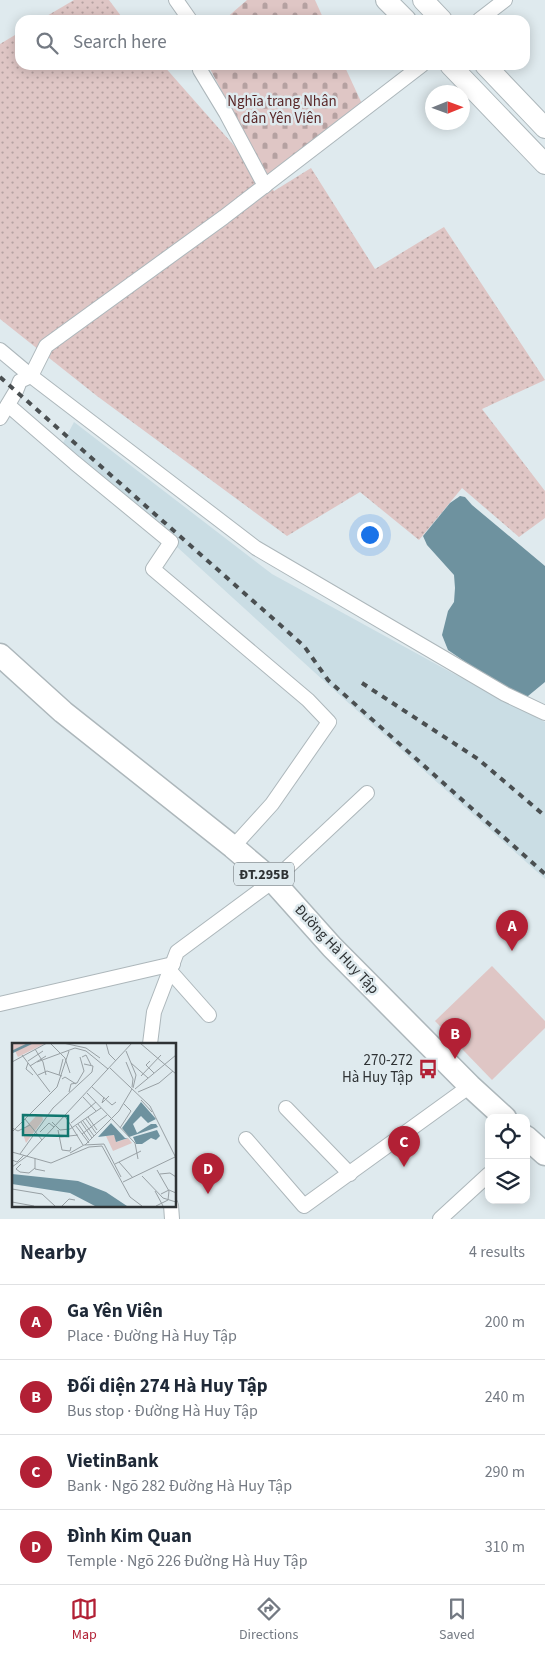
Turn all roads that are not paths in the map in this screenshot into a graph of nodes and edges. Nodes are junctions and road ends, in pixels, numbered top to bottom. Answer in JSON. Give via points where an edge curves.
{"nodes":[{"id":1,"x":176,"y":0,"type":"edge"},
{"id":2,"x":386,"y":0,"type":"edge"},
{"id":3,"x":423,"y":0,"type":"edge"},
{"id":4,"x":505,"y":0,"type":"edge"},
{"id":5,"x":186,"y":15,"type":"edge"},
{"id":6,"x":401,"y":15,"type":"edge"},
{"id":7,"x":437,"y":15,"type":"edge"},
{"id":8,"x":486,"y":15,"type":"edge"},
{"id":9,"x":200,"y":70,"type":"edge"},
{"id":10,"x":416,"y":70,"type":"edge"},
{"id":11,"x":455,"y":70,"type":"edge"},
{"id":12,"x":490,"y":70,"type":"edge"},
{"id":13,"x":545,"y":128,"type":"edge"},
{"id":14,"x":545,"y":164,"type":"edge"},
{"id":15,"x":265,"y":186,"type":"junction"},
{"id":16,"x":0,"y":350,"type":"edge"},
{"id":17,"x":31,"y":376,"type":"junction"},
{"id":18,"x":3,"y":412,"type":"edge"},
{"id":19,"x":0,"y":655,"type":"edge"},
{"id":20,"x":545,"y":713,"type":"edge"},
{"id":21,"x":367,"y":792,"type":"dead end"},
{"id":22,"x":233,"y":847,"type":"junction"},
{"id":23,"x":273,"y":881,"type":"junction"},
{"id":24,"x":172,"y":967,"type":"junction"},
{"id":25,"x":0,"y":1004,"type":"edge"},
{"id":26,"x":209,"y":1014,"type":"dead end"},
{"id":27,"x":150,"y":1043,"type":"edge"},
{"id":28,"x":470,"y":1086,"type":"junction"},
{"id":29,"x":286,"y":1108,"type":"dead end"},
{"id":30,"x":501,"y":1114,"type":"edge"},
{"id":31,"x":246,"y":1139,"type":"dead end"},
{"id":32,"x":530,"y":1141,"type":"edge"},
{"id":33,"x":545,"y":1154,"type":"edge"},
{"id":34,"x":350,"y":1174,"type":"junction"},
{"id":35,"x":485,"y":1178,"type":"edge"},
{"id":36,"x":171,"y":1206,"type":"edge"},
{"id":37,"x":172,"y":1219,"type":"edge"},
{"id":38,"x":440,"y":1219,"type":"edge"}],
"edges":[{"from":1,"to":5,"type":"street"},
{"from":2,"to":6,"type":"street"},
{"from":3,"to":7,"type":"street"},
{"from":4,"to":8,"type":"street"},
{"from":9,"to":15,"type":"street"},
{"from":10,"to":15,"type":"street"},
{"from":11,"to":14,"type":"street"},
{"from":12,"to":13,"type":"street"},
{"from":15,"to":17,"type":"street","via":[[46,346]]},
{"from":16,"to":17,"type":"street"},
{"from":17,"to":18,"type":"street","via":[[20,381]]},
{"from":17,"to":20,"type":"street","via":[[256,548],[504,694]]},
{"from":18,"to":22,"type":"street","via":[[75,463],[171,542],[153,569],[329,722],[272,804]]},
{"from":19,"to":22,"type":"main road","name":"Đường Hà Huy Tập","number":"ĐT.295B","via":[[63,712]]},
{"from":21,"to":23,"type":"street"},
{"from":22,"to":23,"type":"main road","name":"Đường Hà Huy Tập","number":"ĐT.295B"},
{"from":23,"to":24,"type":"street","via":[[178,952]]},
{"from":23,"to":28,"type":"main road","name":"Đường Hà Huy Tập","number":"ĐT.295B"},
{"from":24,"to":25,"type":"street"},
{"from":24,"to":26,"type":"street"},
{"from":24,"to":27,"type":"street","via":[[154,1012]]},
{"from":28,"to":30,"type":"main road","name":"Đường Hà Huy Tập","number":"ĐT.295B"},
{"from":28,"to":34,"type":"street"},
{"from":29,"to":34,"type":"street"},
{"from":31,"to":34,"type":"street","via":[[304,1206]]},
{"from":32,"to":33,"type":"main road"},
{"from":35,"to":38,"type":"street"},
{"from":36,"to":37,"type":"street"}]}
